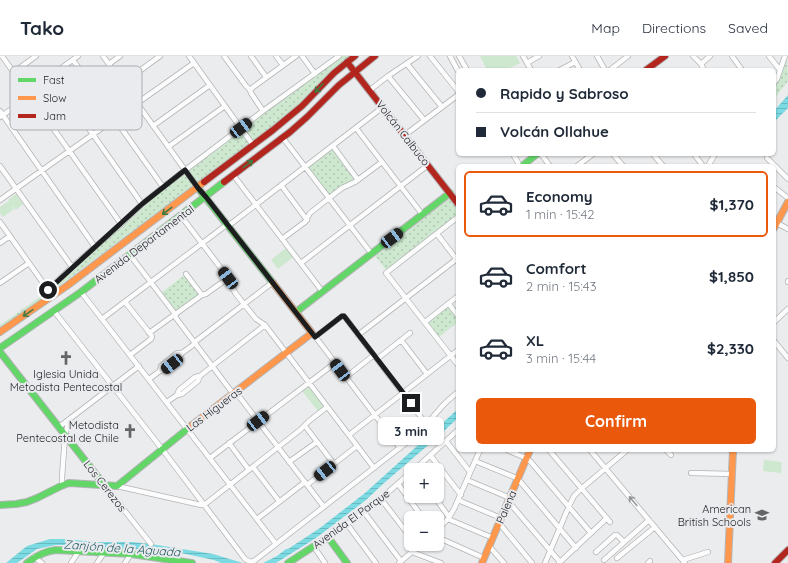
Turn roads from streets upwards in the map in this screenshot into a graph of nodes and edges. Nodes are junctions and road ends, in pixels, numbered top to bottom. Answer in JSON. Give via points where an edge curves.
{"nodes":[{"id":1,"x":2,"y":56,"type":"edge"},
{"id":2,"x":36,"y":56,"type":"edge"},
{"id":3,"x":78,"y":56,"type":"edge"},
{"id":4,"x":104,"y":56,"type":"edge"},
{"id":5,"x":120,"y":56,"type":"edge"},
{"id":6,"x":160,"y":56,"type":"edge"},
{"id":7,"x":189,"y":56,"type":"edge"},
{"id":8,"x":224,"y":56,"type":"edge"},
{"id":9,"x":251,"y":56,"type":"edge"},
{"id":10,"x":276,"y":56,"type":"edge"},
{"id":11,"x":296,"y":56,"type":"edge"},
{"id":12,"x":302,"y":56,"type":"edge"},
{"id":13,"x":339,"y":56,"type":"edge"},
{"id":14,"x":355,"y":56,"type":"edge"},
{"id":15,"x":375,"y":56,"type":"edge"},
{"id":16,"x":417,"y":56,"type":"edge"},
{"id":17,"x":430,"y":56,"type":"edge"},
{"id":18,"x":450,"y":56,"type":"edge"},
{"id":19,"x":459,"y":56,"type":"edge"},
{"id":20,"x":523,"y":56,"type":"edge"},
{"id":21,"x":539,"y":56,"type":"edge"},
{"id":22,"x":572,"y":56,"type":"edge"},
{"id":23,"x":598,"y":56,"type":"edge"},
{"id":24,"x":628,"y":56,"type":"edge"},
{"id":25,"x":665,"y":56,"type":"edge"},
{"id":26,"x":693,"y":56,"type":"edge"},
{"id":27,"x":710,"y":56,"type":"edge"},
{"id":28,"x":732,"y":56,"type":"edge"},
{"id":29,"x":769,"y":56,"type":"edge"},
{"id":30,"x":785,"y":56,"type":"edge"},
{"id":31,"x":73,"y":60,"type":"junction"},
{"id":32,"x":347,"y":62,"type":"junction"},
{"id":33,"x":576,"y":62,"type":"junction"},
{"id":34,"x":194,"y":63,"type":"junction"},
{"id":35,"x":527,"y":63,"type":"junction"},
{"id":36,"x":109,"y":64,"type":"joint"},
{"id":37,"x":407,"y":64,"type":"junction"},
{"id":38,"x":283,"y":65,"type":"junction"},
{"id":39,"x":22,"y":66,"type":"edge"},
{"id":40,"x":64,"y":66,"type":"edge"},
{"id":41,"x":77,"y":66,"type":"edge"},
{"id":42,"x":10,"y":67,"type":"edge"},
{"id":43,"x":456,"y":68,"type":"edge"},
{"id":44,"x":466,"y":68,"type":"edge"},
{"id":45,"x":530,"y":68,"type":"edge"},
{"id":46,"x":564,"y":68,"type":"edge"},
{"id":47,"x":579,"y":68,"type":"edge"},
{"id":48,"x":604,"y":68,"type":"edge"},
{"id":49,"x":613,"y":68,"type":"edge"},
{"id":50,"x":649,"y":68,"type":"edge"},
{"id":51,"x":702,"y":68,"type":"edge"},
{"id":52,"x":741,"y":68,"type":"edge"},
{"id":53,"x":142,"y":69,"type":"edge"},
{"id":54,"x":780,"y":70,"type":"junction"},
{"id":55,"x":355,"y":71,"type":"junction"},
{"id":56,"x":315,"y":74,"type":"junction"},
{"id":57,"x":388,"y":76,"type":"junction"},
{"id":58,"x":266,"y":77,"type":"junction"},
{"id":59,"x":776,"y":80,"type":"edge"},
{"id":60,"x":210,"y":85,"type":"junction"},
{"id":61,"x":456,"y":88,"type":"edge"},
{"id":62,"x":250,"y":90,"type":"junction"},
{"id":63,"x":370,"y":90,"type":"junction"},
{"id":64,"x":456,"y":96,"type":"edge"},
{"id":65,"x":142,"y":100,"type":"edge"},
{"id":66,"x":225,"y":106,"type":"junction"},
{"id":67,"x":383,"y":107,"type":"junction"},
{"id":68,"x":442,"y":107,"type":"junction"},
{"id":69,"x":10,"y":108,"type":"edge"},
{"id":70,"x":142,"y":111,"type":"edge"},
{"id":71,"x":263,"y":111,"type":"junction"},
{"id":72,"x":1,"y":115,"type":"edge"},
{"id":73,"x":424,"y":120,"type":"junction"},
{"id":74,"x":153,"y":126,"type":"junction"},
{"id":75,"x":10,"y":127,"type":"edge"},
{"id":76,"x":241,"y":128,"type":"junction"},
{"id":77,"x":356,"y":128,"type":"junction"},
{"id":78,"x":12,"y":130,"type":"edge"},
{"id":79,"x":55,"y":130,"type":"edge"},
{"id":80,"x":90,"y":130,"type":"edge"},
{"id":81,"x":100,"y":130,"type":"edge"},
{"id":82,"x":123,"y":130,"type":"edge"},
{"id":83,"x":93,"y":135,"type":"junction"},
{"id":84,"x":405,"y":135,"type":"junction"},
{"id":85,"x":283,"y":138,"type":"junction"},
{"id":86,"x":253,"y":146,"type":"junction"},
{"id":87,"x":333,"y":146,"type":"junction"},
{"id":88,"x":168,"y":147,"type":"junction"},
{"id":89,"x":70,"y":151,"type":"junction"},
{"id":90,"x":534,"y":156,"type":"edge"},
{"id":91,"x":590,"y":156,"type":"edge"},
{"id":92,"x":767,"y":158,"type":"dead end"},
{"id":93,"x":382,"y":162,"type":"junction"},
{"id":94,"x":524,"y":164,"type":"edge"},
{"id":95,"x":580,"y":164,"type":"edge"},
{"id":96,"x":773,"y":164,"type":"edge"},
{"id":97,"x":0,"y":166,"type":"edge"},
{"id":98,"x":428,"y":166,"type":"junction"},
{"id":99,"x":306,"y":167,"type":"junction"},
{"id":100,"x":776,"y":167,"type":"edge"},
{"id":101,"x":185,"y":170,"type":"junction"},
{"id":102,"x":42,"y":171,"type":"junction"},
{"id":103,"x":234,"y":176,"type":"junction"},
{"id":104,"x":788,"y":179,"type":"edge"},
{"id":105,"x":358,"y":180,"type":"junction"},
{"id":106,"x":281,"y":185,"type":"junction"},
{"id":107,"x":401,"y":186,"type":"junction"},
{"id":108,"x":163,"y":187,"type":"junction"},
{"id":109,"x":198,"y":188,"type":"junction"},
{"id":110,"x":776,"y":188,"type":"edge"},
{"id":111,"x":16,"y":189,"type":"junction"},
{"id":112,"x":450,"y":193,"type":"junction"},
{"id":113,"x":206,"y":197,"type":"junction"},
{"id":114,"x":329,"y":198,"type":"junction"},
{"id":115,"x":788,"y":198,"type":"edge"},
{"id":116,"x":0,"y":200,"type":"edge"},
{"id":117,"x":456,"y":201,"type":"edge"},
{"id":118,"x":788,"y":202,"type":"edge"},
{"id":119,"x":142,"y":204,"type":"junction"},
{"id":120,"x":256,"y":204,"type":"junction"},
{"id":121,"x":422,"y":214,"type":"junction"},
{"id":122,"x":181,"y":216,"type":"junction"},
{"id":123,"x":456,"y":219,"type":"edge"},
{"id":124,"x":307,"y":220,"type":"junction"},
{"id":125,"x":0,"y":222,"type":"edge"},
{"id":126,"x":121,"y":224,"type":"junction"},
{"id":127,"x":228,"y":225,"type":"junction"},
{"id":128,"x":350,"y":225,"type":"junction"},
{"id":129,"x":776,"y":225,"type":"edge"},
{"id":130,"x":788,"y":229,"type":"edge"},
{"id":131,"x":437,"y":234,"type":"junction"},
{"id":132,"x":10,"y":236,"type":"junction"},
{"id":133,"x":282,"y":239,"type":"junction"},
{"id":134,"x":0,"y":243,"type":"edge"},
{"id":135,"x":202,"y":244,"type":"junction"},
{"id":136,"x":95,"y":247,"type":"junction"},
{"id":137,"x":371,"y":253,"type":"junction"},
{"id":138,"x":130,"y":255,"type":"junction"},
{"id":139,"x":456,"y":257,"type":"edge"},
{"id":140,"x":456,"y":260,"type":"edge"},
{"id":141,"x":29,"y":263,"type":"junction"},
{"id":142,"x":301,"y":263,"type":"junction"},
{"id":143,"x":72,"y":267,"type":"junction"},
{"id":144,"x":186,"y":274,"type":"dead end"},
{"id":145,"x":228,"y":278,"type":"junction"},
{"id":146,"x":273,"y":282,"type":"junction"},
{"id":147,"x":0,"y":283,"type":"edge"},
{"id":148,"x":151,"y":283,"type":"junction"},
{"id":149,"x":48,"y":290,"type":"junction"},
{"id":150,"x":322,"y":291,"type":"junction"},
{"id":151,"x":81,"y":292,"type":"junction"},
{"id":152,"x":202,"y":295,"type":"junction"},
{"id":153,"x":53,"y":296,"type":"junction"},
{"id":154,"x":406,"y":298,"type":"junction"},
{"id":155,"x":456,"y":298,"type":"edge"},
{"id":156,"x":125,"y":302,"type":"junction"},
{"id":157,"x":244,"y":304,"type":"junction"},
{"id":158,"x":448,"y":304,"type":"junction"},
{"id":159,"x":788,"y":309,"type":"edge"},
{"id":160,"x":54,"y":311,"type":"junction"},
{"id":161,"x":296,"y":312,"type":"junction"},
{"id":162,"x":175,"y":314,"type":"junction"},
{"id":163,"x":456,"y":314,"type":"edge"},
{"id":164,"x":102,"y":319,"type":"junction"},
{"id":165,"x":776,"y":320,"type":"edge"},
{"id":166,"x":425,"y":322,"type":"junction"},
{"id":167,"x":265,"y":325,"type":"junction"},
{"id":168,"x":0,"y":332,"type":"edge"},
{"id":169,"x":410,"y":333,"type":"dead end"},
{"id":170,"x":150,"y":335,"type":"junction"},
{"id":171,"x":314,"y":335,"type":"junction"},
{"id":172,"x":358,"y":335,"type":"junction"},
{"id":173,"x":401,"y":340,"type":"junction"},
{"id":174,"x":194,"y":342,"type":"junction"},
{"id":175,"x":776,"y":343,"type":"edge"},
{"id":176,"x":0,"y":348,"type":"edge"},
{"id":177,"x":0,"y":352,"type":"edge"},
{"id":178,"x":456,"y":352,"type":"edge"},
{"id":179,"x":287,"y":353,"type":"junction"},
{"id":180,"x":130,"y":355,"type":"junction"},
{"id":181,"x":451,"y":356,"type":"junction"},
{"id":182,"x":376,"y":357,"type":"junction"},
{"id":183,"x":788,"y":358,"type":"edge"},
{"id":184,"x":335,"y":362,"type":"junction"},
{"id":185,"x":456,"y":362,"type":"edge"},
{"id":186,"x":139,"y":366,"type":"junction"},
{"id":187,"x":213,"y":366,"type":"junction"},
{"id":188,"x":427,"y":374,"type":"junction"},
{"id":189,"x":346,"y":377,"type":"junction"},
{"id":190,"x":149,"y":380,"type":"junction"},
{"id":191,"x":309,"y":382,"type":"junction"},
{"id":192,"x":113,"y":386,"type":"junction"},
{"id":193,"x":235,"y":393,"type":"junction"},
{"id":194,"x":403,"y":393,"type":"junction"},
{"id":195,"x":456,"y":393,"type":"edge"},
{"id":196,"x":167,"y":402,"type":"junction"},
{"id":197,"x":328,"y":407,"type":"junction"},
{"id":198,"x":375,"y":414,"type":"junction"},
{"id":199,"x":69,"y":420,"type":"junction"},
{"id":200,"x":258,"y":421,"type":"junction"},
{"id":201,"x":428,"y":425,"type":"junction"},
{"id":202,"x":305,"y":426,"type":"junction"},
{"id":203,"x":59,"y":427,"type":"junction"},
{"id":204,"x":188,"y":429,"type":"junction"},
{"id":205,"x":456,"y":432,"type":"edge"},
{"id":206,"x":349,"y":435,"type":"junction"},
{"id":207,"x":66,"y":436,"type":"junction"},
{"id":208,"x":446,"y":441,"type":"junction"},
{"id":209,"x":317,"y":442,"type":"junction"},
{"id":210,"x":229,"y":444,"type":"junction"},
{"id":211,"x":73,"y":446,"type":"junction"},
{"id":212,"x":357,"y":446,"type":"junction"},
{"id":213,"x":65,"y":447,"type":"junction"},
{"id":214,"x":278,"y":447,"type":"junction"},
{"id":215,"x":400,"y":448,"type":"junction"},
{"id":216,"x":162,"y":449,"type":"junction"},
{"id":217,"x":479,"y":452,"type":"edge"},
{"id":218,"x":512,"y":452,"type":"edge"},
{"id":219,"x":529,"y":452,"type":"edge"},
{"id":220,"x":551,"y":452,"type":"edge"},
{"id":221,"x":592,"y":452,"type":"edge"},
{"id":222,"x":625,"y":452,"type":"edge"},
{"id":223,"x":668,"y":452,"type":"edge"},
{"id":224,"x":733,"y":452,"type":"edge"},
{"id":225,"x":430,"y":455,"type":"junction"},
{"id":226,"x":671,"y":455,"type":"dead end"},
{"id":227,"x":210,"y":458,"type":"junction"},
{"id":228,"x":526,"y":458,"type":"junction"},
{"id":229,"x":475,"y":461,"type":"junction"},
{"id":230,"x":289,"y":462,"type":"junction"},
{"id":231,"x":421,"y":463,"type":"edge"},
{"id":232,"x":334,"y":464,"type":"junction"},
{"id":233,"x":253,"y":466,"type":"junction"},
{"id":234,"x":374,"y":468,"type":"junction"},
{"id":235,"x":606,"y":468,"type":"junction"},
{"id":236,"x":249,"y":470,"type":"junction"},
{"id":237,"x":470,"y":472,"type":"junction"},
{"id":238,"x":691,"y":473,"type":"dead end"},
{"id":239,"x":732,"y":474,"type":"junction"},
{"id":240,"x":98,"y":478,"type":"junction"},
{"id":241,"x":404,"y":478,"type":"edge"},
{"id":242,"x":518,"y":479,"type":"junction"},
{"id":243,"x":467,"y":480,"type":"junction"},
{"id":244,"x":230,"y":484,"type":"junction"},
{"id":245,"x":306,"y":484,"type":"junction"},
{"id":246,"x":398,"y":484,"type":"junction"},
{"id":247,"x":62,"y":485,"type":"junction"},
{"id":248,"x":94,"y":485,"type":"junction"},
{"id":249,"x":105,"y":486,"type":"junction"},
{"id":250,"x":117,"y":486,"type":"junction"},
{"id":251,"x":581,"y":489,"type":"junction"},
{"id":252,"x":460,"y":497,"type":"junction"},
{"id":253,"x":381,"y":499,"type":"junction"},
{"id":254,"x":509,"y":500,"type":"junction"},
{"id":255,"x":280,"y":501,"type":"junction"},
{"id":256,"x":439,"y":503,"type":"edge"},
{"id":257,"x":0,"y":505,"type":"edge"},
{"id":258,"x":204,"y":505,"type":"junction"},
{"id":259,"x":569,"y":506,"type":"junction"},
{"id":260,"x":324,"y":507,"type":"junction"},
{"id":261,"x":418,"y":511,"type":"edge"},
{"id":262,"x":364,"y":512,"type":"junction"},
{"id":263,"x":257,"y":518,"type":"junction"},
{"id":264,"x":449,"y":518,"type":"junction"},
{"id":265,"x":649,"y":520,"type":"junction"},
{"id":266,"x":500,"y":521,"type":"junction"},
{"id":267,"x":444,"y":523,"type":"edge"},
{"id":268,"x":347,"y":524,"type":"junction"},
{"id":269,"x":655,"y":527,"type":"junction"},
{"id":270,"x":559,"y":528,"type":"junction"},
{"id":271,"x":404,"y":529,"type":"edge"},
{"id":272,"x":591,"y":533,"type":"junction"},
{"id":273,"x":328,"y":537,"type":"junction"},
{"id":274,"x":493,"y":538,"type":"junction"},
{"id":275,"x":444,"y":540,"type":"edge"},
{"id":276,"x":624,"y":542,"type":"junction"},
{"id":277,"x":151,"y":544,"type":"dead end"},
{"id":278,"x":276,"y":544,"type":"junction"},
{"id":279,"x":314,"y":546,"type":"junction"},
{"id":280,"x":489,"y":546,"type":"junction"},
{"id":281,"x":576,"y":548,"type":"junction"},
{"id":282,"x":788,"y":550,"type":"edge"},
{"id":283,"x":78,"y":551,"type":"junction"},
{"id":284,"x":550,"y":551,"type":"junction"},
{"id":285,"x":412,"y":552,"type":"joint"},
{"id":286,"x":596,"y":552,"type":"dead end"},
{"id":287,"x":708,"y":552,"type":"dead end"},
{"id":288,"x":104,"y":553,"type":"junction"},
{"id":289,"x":131,"y":554,"type":"junction"},
{"id":290,"x":34,"y":558,"type":"junction"},
{"id":291,"x":617,"y":558,"type":"dead end"},
{"id":292,"x":156,"y":560,"type":"edge"},
{"id":293,"x":483,"y":560,"type":"edge"},
{"id":294,"x":604,"y":560,"type":"dead end"},
{"id":295,"x":297,"y":561,"type":"edge"},
{"id":296,"x":181,"y":562,"type":"edge"},
{"id":297,"x":400,"y":562,"type":"edge"},
{"id":298,"x":684,"y":562,"type":"edge"},
{"id":299,"x":27,"y":563,"type":"edge"},
{"id":300,"x":42,"y":563,"type":"edge"},
{"id":301,"x":70,"y":563,"type":"edge"},
{"id":302,"x":97,"y":563,"type":"edge"},
{"id":303,"x":125,"y":563,"type":"edge"},
{"id":304,"x":192,"y":563,"type":"edge"},
{"id":305,"x":288,"y":563,"type":"edge"},
{"id":306,"x":325,"y":563,"type":"edge"},
{"id":307,"x":347,"y":563,"type":"edge"},
{"id":308,"x":376,"y":563,"type":"edge"},
{"id":309,"x":441,"y":563,"type":"edge"},
{"id":310,"x":504,"y":563,"type":"edge"},
{"id":311,"x":532,"y":563,"type":"edge"},
{"id":312,"x":545,"y":563,"type":"edge"},
{"id":313,"x":560,"y":563,"type":"edge"},
{"id":314,"x":728,"y":563,"type":"edge"},
{"id":315,"x":775,"y":563,"type":"edge"}],
"edges":[{"from":1,"to":42,"type":"street"},
{"from":2,"to":39,"type":"street"},
{"from":3,"to":31,"type":"street"},
{"from":4,"to":36,"type":"street"},
{"from":5,"to":36,"type":"street"},
{"from":6,"to":53,"type":"street"},
{"from":7,"to":34,"type":"street"},
{"from":8,"to":62,"type":"street"},
{"from":9,"to":58,"type":"street"},
{"from":10,"to":38,"type":"street"},
{"from":11,"to":38,"type":"street"},
{"from":12,"to":56,"type":"street"},
{"from":13,"to":56,"type":"street"},
{"from":14,"to":32,"type":"street","name":"Avenida Departamental"},
{"from":15,"to":55,"type":"street","name":"Avenida Departamental"},
{"from":16,"to":37,"type":"street"},
{"from":17,"to":61,"type":"street"},
{"from":18,"to":43,"type":"street"},
{"from":19,"to":44,"type":"street"},
{"from":20,"to":35,"type":"street"},
{"from":21,"to":35,"type":"street"},
{"from":22,"to":33,"type":"street"},
{"from":23,"to":48,"type":"street"},
{"from":24,"to":49,"type":"street"},
{"from":25,"to":50,"type":"street"},
{"from":26,"to":51,"type":"street"},
{"from":27,"to":51,"type":"street"},
{"from":28,"to":52,"type":"street"},
{"from":29,"to":54,"type":"street"},
{"from":30,"to":54,"type":"street"},
{"from":31,"to":40,"type":"street"},
{"from":31,"to":41,"type":"street"},
{"from":32,"to":55,"type":"street","name":"Volcán Calbuco"},
{"from":32,"to":86,"type":"street","name":"Avenida Departamental","one_way":true,"via":[[295,112]]},
{"from":33,"to":46,"type":"street"},
{"from":33,"to":47,"type":"street"},
{"from":34,"to":60,"type":"street"},
{"from":34,"to":65,"type":"street"},
{"from":35,"to":45,"type":"street"},
{"from":37,"to":57,"type":"street"},
{"from":37,"to":68,"type":"street"},
{"from":38,"to":58,"type":"street"},
{"from":54,"to":59,"type":"street"},
{"from":55,"to":63,"type":"street","name":"Volcán Calbuco"},
{"from":55,"to":85,"type":"street","name":"Avenida Departamental","via":[[300,125]]},
{"from":56,"to":71,"type":"street"},
{"from":57,"to":63,"type":"street"},
{"from":57,"to":73,"type":"street"},
{"from":58,"to":62,"type":"street"},
{"from":60,"to":66,"type":"street"},
{"from":60,"to":74,"type":"street"},
{"from":62,"to":71,"type":"street"},
{"from":63,"to":67,"type":"street","name":"Volcán Calbuco"},
{"from":64,"to":68,"type":"street"},
{"from":66,"to":76,"type":"street"},
{"from":66,"to":88,"type":"street"},
{"from":67,"to":77,"type":"street"},
{"from":67,"to":84,"type":"street","name":"Volcán Calbuco"},
{"from":68,"to":73,"type":"street"},
{"from":69,"to":72,"type":"street"},
{"from":70,"to":74,"type":"street"},
{"from":71,"to":76,"type":"street"},
{"from":72,"to":75,"type":"street"},
{"from":73,"to":84,"type":"street"},
{"from":74,"to":88,"type":"street"},
{"from":76,"to":86,"type":"street"},
{"from":76,"to":101,"type":"street"},
{"from":77,"to":87,"type":"street"},
{"from":77,"to":93,"type":"street"},
{"from":78,"to":102,"type":"street"},
{"from":79,"to":89,"type":"street"},
{"from":80,"to":83,"type":"street"},
{"from":81,"to":83,"type":"street"},
{"from":82,"to":108,"type":"street"},
{"from":83,"to":89,"type":"street"},
{"from":83,"to":119,"type":"street"},
{"from":84,"to":98,"type":"street","name":"Volcán Calbuco"},
{"from":85,"to":99,"type":"street"},
{"from":103,"to":85,"type":"street","name":"Avenida Departamental","one_way":true},
{"from":86,"to":109,"type":"street","name":"Avenida Departamental"},
{"from":87,"to":99,"type":"street"},
{"from":87,"to":105,"type":"street"},
{"from":88,"to":101,"type":"street"},
{"from":89,"to":102,"type":"street"},
{"from":89,"to":126,"type":"street"},
{"from":90,"to":94,"type":"street"},
{"from":91,"to":95,"type":"street"},
{"from":92,"to":96,"type":"street"},
{"from":93,"to":105,"type":"street"},
{"from":93,"to":107,"type":"street"},
{"from":97,"to":111,"type":"street"},
{"from":98,"to":107,"type":"street"},
{"from":98,"to":112,"type":"street","name":"Volcán Calbuco"},
{"from":99,"to":106,"type":"street"},
{"from":99,"to":114,"type":"street"},
{"from":100,"to":104,"type":"street"},
{"from":101,"to":108,"type":"street"},
{"from":101,"to":109,"type":"street"},
{"from":102,"to":111,"type":"street"},
{"from":102,"to":136,"type":"street"},
{"from":103,"to":113,"type":"street","name":"Avenida Departamental"},
{"from":103,"to":120,"type":"street"},
{"from":105,"to":114,"type":"street"},
{"from":106,"to":120,"type":"street"},
{"from":106,"to":124,"type":"street"},
{"from":107,"to":121,"type":"street"},
{"from":107,"to":128,"type":"street"},
{"from":108,"to":119,"type":"street"},
{"from":109,"to":113,"type":"street"},
{"from":109,"to":153,"type":"street","name":"Avenida Departamental","one_way":true},
{"from":110,"to":115,"type":"street"},
{"from":111,"to":116,"type":"street"},
{"from":111,"to":143,"type":"street"},
{"from":112,"to":117,"type":"street","name":"Volcán Calbuco"},
{"from":112,"to":121,"type":"street"},
{"from":113,"to":122,"type":"street","name":"Avenida Departamental"},
{"from":113,"to":127,"type":"street"},
{"from":114,"to":124,"type":"street","via":[[310,213]]},
{"from":114,"to":128,"type":"street"},
{"from":118,"to":129,"type":"street"},
{"from":119,"to":126,"type":"street"},
{"from":120,"to":127,"type":"street"},
{"from":120,"to":133,"type":"street"},
{"from":121,"to":137,"type":"street"},
{"from":122,"to":135,"type":"street"},
{"from":122,"to":138,"type":"street","name":"Avenida Departamental"},
{"from":123,"to":131,"type":"street"},
{"from":124,"to":133,"type":"street"},
{"from":125,"to":132,"type":"street"},
{"from":126,"to":136,"type":"street"},
{"from":127,"to":135,"type":"street"},
{"from":127,"to":146,"type":"street"},
{"from":128,"to":137,"type":"street"},
{"from":128,"to":142,"type":"street"},
{"from":129,"to":130,"type":"street"},
{"from":131,"to":139,"type":"street"},
{"from":131,"to":154,"type":"street","via":[[386,273]]},
{"from":132,"to":134,"type":"street"},
{"from":132,"to":141,"type":"street"},
{"from":133,"to":142,"type":"street"},
{"from":135,"to":145,"type":"street"},
{"from":135,"to":148,"type":"street"},
{"from":136,"to":143,"type":"street"},
{"from":137,"to":150,"type":"street"},
{"from":138,"to":148,"type":"street"},
{"from":138,"to":151,"type":"street","name":"Avenida Departamental"},
{"from":140,"to":154,"type":"street"},
{"from":141,"to":147,"type":"street"},
{"from":141,"to":149,"type":"street"},
{"from":142,"to":150,"type":"street"},
{"from":143,"to":149,"type":"street"},
{"from":144,"to":152,"type":"street"},
{"from":145,"to":152,"type":"street"},
{"from":145,"to":157,"type":"street"},
{"from":146,"to":157,"type":"street"},
{"from":146,"to":161,"type":"street"},
{"from":148,"to":156,"type":"street"},
{"from":148,"to":162,"type":"street"},
{"from":149,"to":153,"type":"street"},
{"from":150,"to":161,"type":"street"},
{"from":151,"to":160,"type":"street","name":"Avenida Departamental"},
{"from":151,"to":164,"type":"street"},
{"from":152,"to":162,"type":"street"},
{"from":153,"to":168,"type":"street","name":"Avenida Departamental","one_way":true},
{"from":154,"to":166,"type":"street"},
{"from":154,"to":172,"type":"street"},
{"from":155,"to":158,"type":"street"},
{"from":156,"to":164,"type":"street"},
{"from":156,"to":170,"type":"street"},
{"from":157,"to":167,"type":"street","via":[[256,319]]},
{"from":157,"to":174,"type":"street"},
{"from":158,"to":163,"type":"street"},
{"from":158,"to":166,"type":"street"},
{"from":159,"to":165,"type":"street"},
{"from":160,"to":176,"type":"street","name":"Avenida Departamental"},
{"from":160,"to":192,"type":"street"},
{"from":161,"to":171,"type":"street"},
{"from":162,"to":170,"type":"street"},
{"from":162,"to":174,"type":"street"},
{"from":164,"to":180,"type":"street"},
{"from":166,"to":181,"type":"street"},
{"from":167,"to":179,"type":"street"},
{"from":167,"to":187,"type":"street"},
{"from":169,"to":173,"type":"street"},
{"from":170,"to":180,"type":"street"},
{"from":171,"to":172,"type":"street","via":[[343,316]]},
{"from":171,"to":179,"type":"street","name":"Las Higueras"},
{"from":171,"to":184,"type":"street"},
{"from":172,"to":182,"type":"street"},
{"from":173,"to":182,"type":"street"},
{"from":173,"to":188,"type":"street"},
{"from":174,"to":187,"type":"street"},
{"from":174,"to":190,"type":"street","via":[[182,353],[177,353],[160,366],[160,372]]},
{"from":175,"to":183,"type":"street"},
{"from":177,"to":203,"type":"street","name":"Los Cerezos"},
{"from":178,"to":181,"type":"street"},
{"from":179,"to":191,"type":"street"},
{"from":179,"to":193,"type":"street","name":"Las Higueras"},
{"from":180,"to":186,"type":"street"},
{"from":181,"to":185,"type":"street"},
{"from":181,"to":188,"type":"street"},
{"from":182,"to":189,"type":"street"},
{"from":182,"to":194,"type":"street"},
{"from":184,"to":189,"type":"street"},
{"from":184,"to":191,"type":"street"},
{"from":186,"to":190,"type":"street"},
{"from":186,"to":192,"type":"street"},
{"from":187,"to":193,"type":"street"},
{"from":187,"to":196,"type":"street","via":[[200,376],[194,377]]},
{"from":188,"to":194,"type":"street"},
{"from":189,"to":198,"type":"street"},
{"from":190,"to":196,"type":"street"},
{"from":191,"to":197,"type":"street"},
{"from":191,"to":200,"type":"street"},
{"from":192,"to":199,"type":"street"},
{"from":192,"to":216,"type":"street"},
{"from":193,"to":200,"type":"street"},
{"from":193,"to":204,"type":"street","name":"Las Higueras"},
{"from":194,"to":198,"type":"street"},
{"from":194,"to":201,"type":"street"},
{"from":195,"to":201,"type":"street","via":[[438,410]]},
{"from":196,"to":204,"type":"street"},
{"from":197,"to":202,"type":"street"},
{"from":197,"to":206,"type":"street"},
{"from":198,"to":206,"type":"street"},
{"from":198,"to":215,"type":"street"},
{"from":199,"to":203,"type":"street"},
{"from":199,"to":207,"type":"street"},
{"from":200,"to":210,"type":"street"},
{"from":200,"to":214,"type":"street"},
{"from":201,"to":215,"type":"street"},
{"from":202,"to":209,"type":"street"},
{"from":202,"to":214,"type":"street"},
{"from":203,"to":207,"type":"street","name":"Los Cerezos"},
{"from":204,"to":216,"type":"street","name":"Las Higueras"},
{"from":204,"to":227,"type":"street"},
{"from":205,"to":208,"type":"street"},
{"from":206,"to":212,"type":"street"},
{"from":207,"to":211,"type":"street","name":"Los Cerezos"},
{"from":207,"to":213,"type":"street"},
{"from":208,"to":225,"type":"street"},
{"from":208,"to":237,"type":"street"},
{"from":209,"to":230,"type":"street"},
{"from":209,"to":232,"type":"street"},
{"from":210,"to":227,"type":"street"},
{"from":210,"to":236,"type":"street"},
{"from":211,"to":213,"type":"street","via":[[70,444]]},
{"from":211,"to":240,"type":"street","name":"Los Cerezos"},
{"from":212,"to":232,"type":"street"},
{"from":212,"to":234,"type":"street"},
{"from":213,"to":247,"type":"street"},
{"from":214,"to":230,"type":"street"},
{"from":214,"to":233,"type":"street"},
{"from":215,"to":234,"type":"street"},
{"from":216,"to":250,"type":"street","name":"Las Higueras"},
{"from":216,"to":258,"type":"street"},
{"from":217,"to":229,"type":"street"},
{"from":218,"to":228,"type":"street"},
{"from":219,"to":228,"type":"street","name":"Palena"},
{"from":220,"to":251,"type":"street"},
{"from":221,"to":235,"type":"street"},
{"from":222,"to":235,"type":"street"},
{"from":223,"to":226,"type":"street"},
{"from":224,"to":239,"type":"street"},
{"from":225,"to":231,"type":"street"},
{"from":225,"to":252,"type":"street"},
{"from":227,"to":244,"type":"street"},
{"from":228,"to":242,"type":"street","name":"Palena"},
{"from":228,"to":259,"type":"street"},
{"from":229,"to":237,"type":"street"},
{"from":229,"to":242,"type":"street"},
{"from":230,"to":245,"type":"street"},
{"from":232,"to":245,"type":"street"},
{"from":233,"to":236,"type":"street"},
{"from":233,"to":255,"type":"street"},
{"from":234,"to":260,"type":"street"},
{"from":235,"to":251,"type":"street"},
{"from":265,"to":235,"type":"street","one_way":true},
{"from":236,"to":244,"type":"street"},
{"from":237,"to":243,"type":"street"},
{"from":238,"to":239,"type":"street"},
{"from":239,"to":314,"type":"street"},
{"from":240,"to":248,"type":"street"},
{"from":240,"to":249,"type":"street","name":"Los Cerezos"},
{"from":241,"to":246,"type":"street","name":"Avenida El Parque"},
{"from":242,"to":254,"type":"street","name":"Palena"},
{"from":242,"to":270,"type":"street"},
{"from":243,"to":252,"type":"street"},
{"from":243,"to":254,"type":"street"},
{"from":244,"to":258,"type":"street"},
{"from":244,"to":263,"type":"street"},
{"from":245,"to":255,"type":"street"},
{"from":245,"to":260,"type":"street"},
{"from":246,"to":253,"type":"street","name":"Avenida El Parque"},
{"from":246,"to":261,"type":"street"},
{"from":247,"to":248,"type":"street"},
{"from":247,"to":257,"type":"street","via":[[32,500],[15,505]]},
{"from":248,"to":249,"type":"street"},
{"from":249,"to":250,"type":"street"},
{"from":249,"to":277,"type":"street","name":"Los Cerezos"},
{"from":250,"to":258,"type":"street"},
{"from":251,"to":259,"type":"street"},
{"from":251,"to":272,"type":"street","via":[[608,520]]},
{"from":252,"to":264,"type":"street"},
{"from":252,"to":266,"type":"street"},
{"from":253,"to":262,"type":"street","name":"Avenida El Parque"},
{"from":253,"to":271,"type":"street"},
{"from":254,"to":266,"type":"street","name":"Palena"},
{"from":254,"to":284,"type":"street"},
{"from":255,"to":263,"type":"street"},
{"from":256,"to":264,"type":"street"},
{"from":258,"to":278,"type":"street","via":[[245,559],[250,562]]},
{"from":259,"to":270,"type":"street"},
{"from":259,"to":272,"type":"street"},
{"from":260,"to":278,"type":"street"},
{"from":262,"to":268,"type":"street","name":"Avenida El Parque"},
{"from":262,"to":297,"type":"street"},
{"from":263,"to":278,"type":"street"},
{"from":264,"to":267,"type":"street"},
{"from":264,"to":274,"type":"street"},
{"from":265,"to":269,"type":"street"},
{"from":265,"to":276,"type":"street"},
{"from":266,"to":274,"type":"street","name":"Palena"},
{"from":266,"to":311,"type":"street"},
{"from":268,"to":273,"type":"street","name":"Avenida El Parque"},
{"from":268,"to":308,"type":"street"},
{"from":269,"to":291,"type":"street"},
{"from":269,"to":298,"type":"street"},
{"from":270,"to":281,"type":"street"},
{"from":270,"to":284,"type":"street"},
{"from":272,"to":281,"type":"street"},
{"from":273,"to":279,"type":"street","name":"Avenida El Parque"},
{"from":273,"to":307,"type":"street"},
{"from":274,"to":280,"type":"street","name":"Palena"},
{"from":275,"to":293,"type":"street"},
{"from":276,"to":286,"type":"street","via":[[615,535]]},
{"from":276,"to":294,"type":"street"},
{"from":279,"to":295,"type":"street","name":"Avenida El Parque"},
{"from":279,"to":306,"type":"street"},
{"from":280,"to":293,"type":"street","name":"Palena"},
{"from":280,"to":310,"type":"street"},
{"from":281,"to":313,"type":"street"},
{"from":282,"to":315,"type":"street"},
{"from":283,"to":288,"type":"street"},
{"from":283,"to":290,"type":"street","via":[[52,550]]},
{"from":283,"to":301,"type":"street"},
{"from":284,"to":312,"type":"street"},
{"from":284,"to":313,"type":"street"},
{"from":285,"to":297,"type":"street"},
{"from":285,"to":309,"type":"street"},
{"from":287,"to":298,"type":"street"},
{"from":288,"to":289,"type":"street"},
{"from":288,"to":302,"type":"street"},
{"from":289,"to":292,"type":"street"},
{"from":289,"to":303,"type":"street"},
{"from":290,"to":299,"type":"street"},
{"from":290,"to":300,"type":"street"},
{"from":292,"to":296,"type":"street"},
{"from":295,"to":305,"type":"street","name":"Avenida El Parque"},
{"from":296,"to":304,"type":"street"}]}
